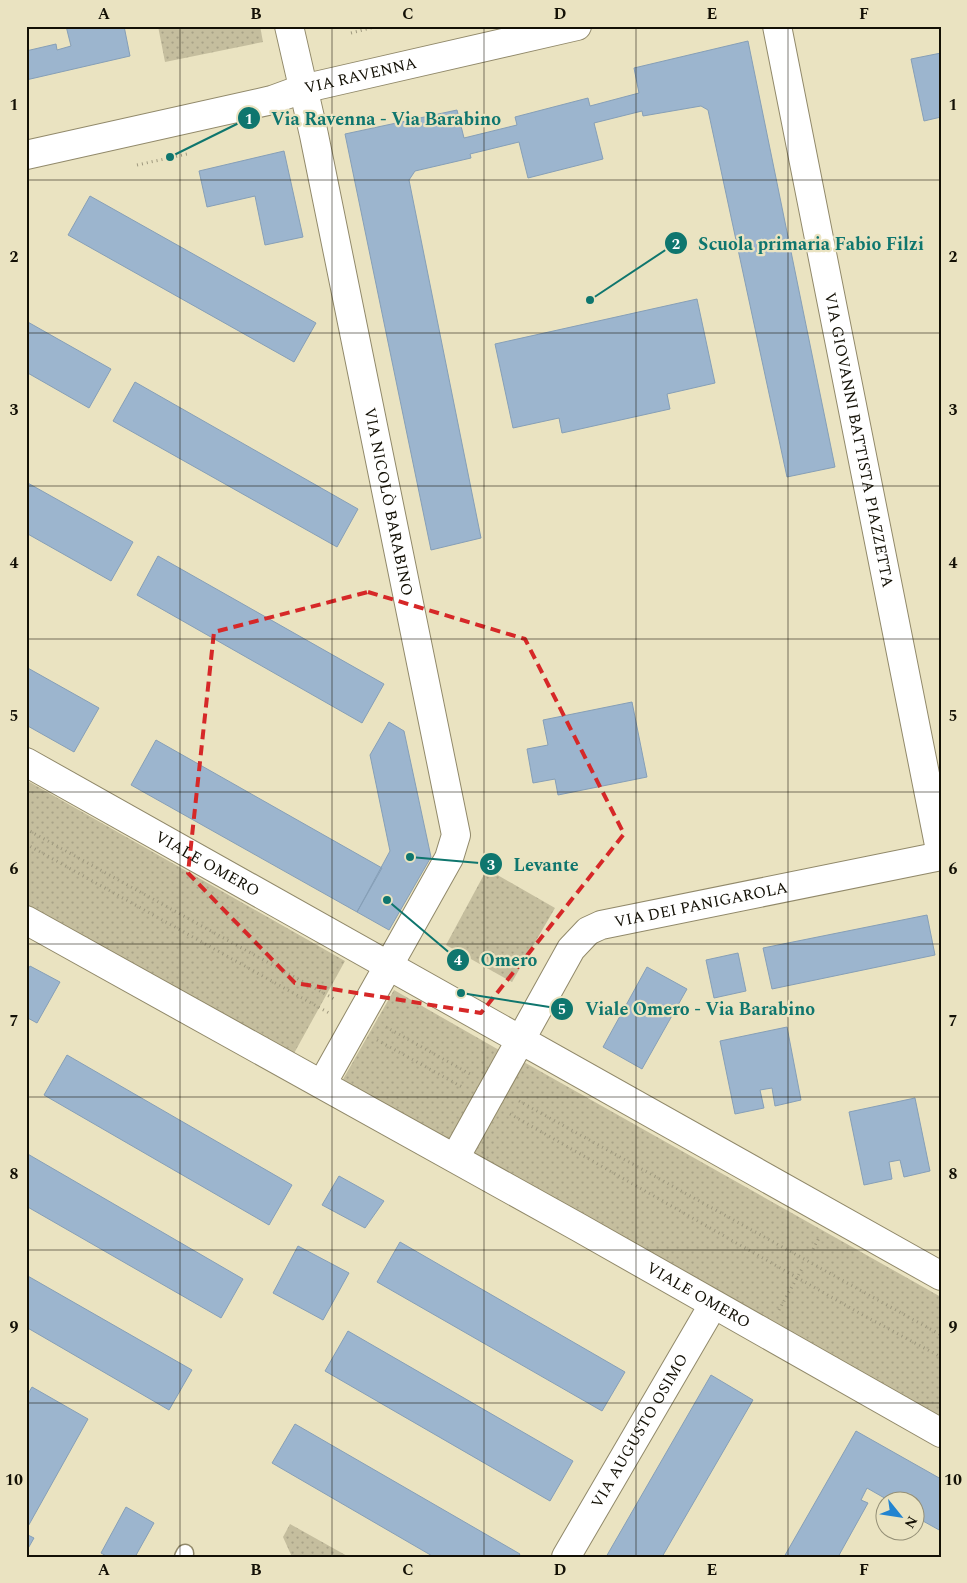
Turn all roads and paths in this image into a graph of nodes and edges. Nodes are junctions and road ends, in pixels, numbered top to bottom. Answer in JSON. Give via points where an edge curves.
{"nodes":[{"id":1,"x":289,"y":26,"type":"edge"},
{"id":2,"x":379,"y":26,"type":"edge"},
{"id":3,"x":577,"y":26,"type":"edge"},
{"id":4,"x":777,"y":26,"type":"edge"},
{"id":5,"x":351,"y":33,"type":"dead end"},
{"id":6,"x":302,"y":88,"type":"junction"},
{"id":7,"x":187,"y":154,"type":"dead end"},
{"id":8,"x":26,"y":155,"type":"edge"},
{"id":9,"x":137,"y":165,"type":"dead end"},
{"id":10,"x":26,"y":762,"type":"edge"},
{"id":11,"x":26,"y":828,"type":"edge"},
{"id":12,"x":26,"y":844,"type":"edge"},
{"id":13,"x":941,"y":856,"type":"edge"},
{"id":14,"x":26,"y":920,"type":"edge"},
{"id":15,"x":389,"y":965,"type":"junction"},
{"id":16,"x":340,"y":1002,"type":"dead end"},
{"id":17,"x":333,"y":1015,"type":"dead end"},
{"id":18,"x":382,"y":1025,"type":"dead end"},
{"id":19,"x":372,"y":1037,"type":"dead end"},
{"id":20,"x":521,"y":1039,"type":"junction"},
{"id":21,"x":478,"y":1079,"type":"dead end"},
{"id":22,"x":322,"y":1084,"type":"junction"},
{"id":23,"x":469,"y":1091,"type":"dead end"},
{"id":24,"x":514,"y":1099,"type":"dead end"},
{"id":25,"x":506,"y":1112,"type":"dead end"},
{"id":26,"x":455,"y":1158,"type":"junction"},
{"id":27,"x":803,"y":1266,"type":"dead end"},
{"id":28,"x":941,"y":1276,"type":"edge"},
{"id":29,"x":797,"y":1277,"type":"junction"},
{"id":30,"x":713,"y":1305,"type":"junction"},
{"id":31,"x":777,"y":1313,"type":"dead end"},
{"id":32,"x":941,"y":1335,"type":"edge"},
{"id":33,"x":941,"y":1356,"type":"edge"},
{"id":34,"x":941,"y":1433,"type":"edge"},
{"id":35,"x":566,"y":1557,"type":"edge"}],
"edges":[{"from":1,"to":6,"type":"street","name":"VIA NICOLÒ BARABINO"},
{"from":2,"to":5,"type":"path"},
{"from":3,"to":6,"type":"street","name":"VIA RAVENNA"},
{"from":4,"to":13,"type":"street","name":"VIA GIOVANNI BATTISTA PIAZZETTA"},
{"from":6,"to":8,"type":"street","name":"VIA RAVENNA","via":[[272,100]]},
{"from":6,"to":15,"type":"street","name":"VIA NICOLÒ BARABINO","via":[[456,827],[449,858]]},
{"from":7,"to":9,"type":"path"},
{"from":10,"to":15,"type":"street","name":"VIALE OMERO"},
{"from":11,"to":16,"type":"path"},
{"from":12,"to":17,"type":"path"},
{"from":13,"to":20,"type":"street","name":"VIA DEI PANIGAROLA","via":[[601,925],[588,931],[571,949]]},
{"from":14,"to":22,"type":"street","name":"VIALE OMERO"},
{"from":15,"to":20,"type":"street","name":"VIALE OMERO"},
{"from":15,"to":22,"type":"street"},
{"from":18,"to":21,"type":"path"},
{"from":19,"to":23,"type":"path"},
{"from":20,"to":26,"type":"street"},
{"from":20,"to":28,"type":"street","name":"VIALE OMERO"},
{"from":22,"to":26,"type":"street","name":"VIALE OMERO"},
{"from":24,"to":32,"type":"path"},
{"from":25,"to":29,"type":"path"},
{"from":26,"to":30,"type":"street","name":"VIALE OMERO"},
{"from":27,"to":29,"type":"path"},
{"from":29,"to":31,"type":"path"},
{"from":29,"to":33,"type":"path"},
{"from":30,"to":34,"type":"street","name":"VIALE OMERO"},
{"from":30,"to":35,"type":"street","name":"VIA AUGUSTO OSIMO"}]}
